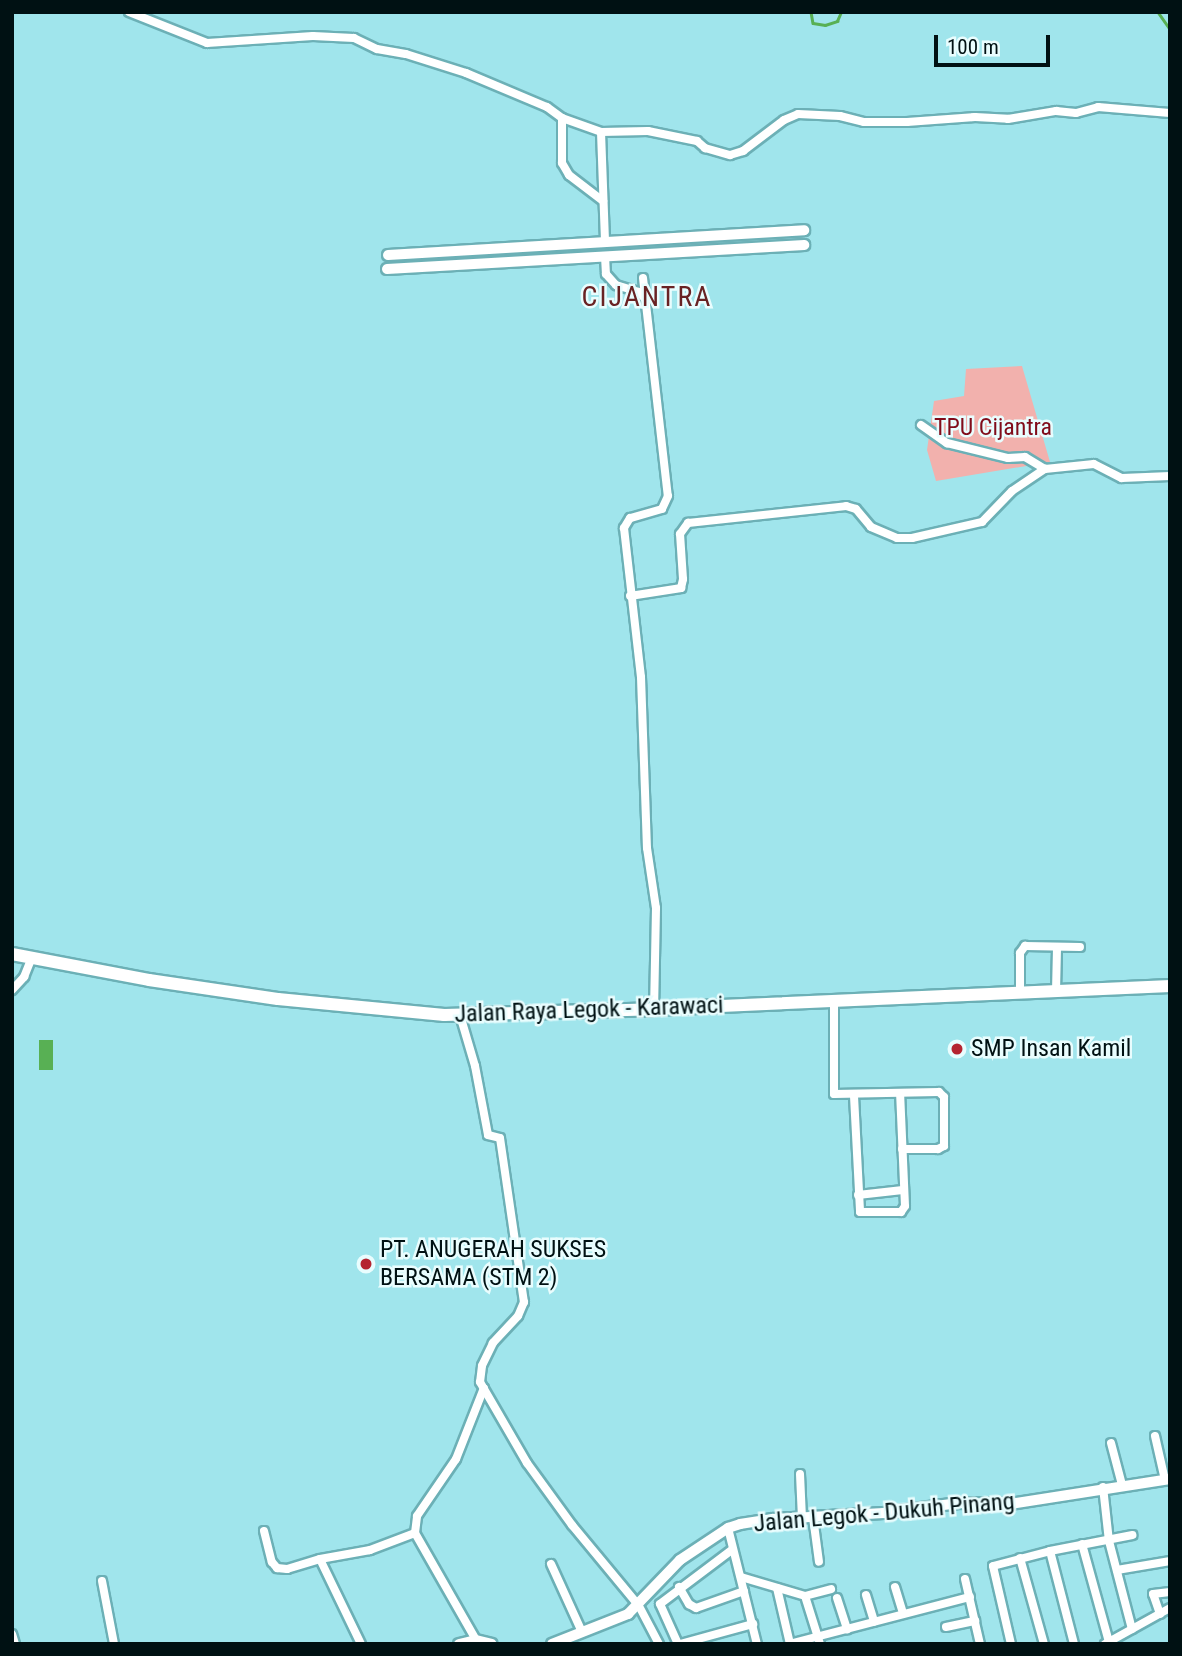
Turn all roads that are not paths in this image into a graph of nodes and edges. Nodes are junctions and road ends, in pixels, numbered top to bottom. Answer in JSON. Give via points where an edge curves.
{"nodes":[{"id":1,"x":129,"y":12,"type":"edge"},
{"id":2,"x":1170,"y":113,"type":"edge"},
{"id":3,"x":562,"y":118,"type":"junction"},
{"id":4,"x":601,"y":132,"type":"junction"},
{"id":5,"x":603,"y":201,"type":"junction"},
{"id":6,"x":804,"y":230,"type":"dead end"},
{"id":7,"x":696,"y":237,"type":"junction"},
{"id":8,"x":605,"y":242,"type":"junction"},
{"id":9,"x":804,"y":245,"type":"dead end"},
{"id":10,"x":548,"y":246,"type":"junction"},
{"id":11,"x":697,"y":251,"type":"junction"},
{"id":12,"x":388,"y":255,"type":"dead end"},
{"id":13,"x":605,"y":256,"type":"junction"},
{"id":14,"x":548,"y":260,"type":"junction"},
{"id":15,"x":387,"y":269,"type":"dead end"},
{"id":16,"x":643,"y":278,"type":"dead end"},
{"id":17,"x":646,"y":300,"type":"junction"},
{"id":18,"x":921,"y":425,"type":"dead end"},
{"id":19,"x":1045,"y":469,"type":"junction"},
{"id":20,"x":1170,"y":476,"type":"edge"},
{"id":21,"x":630,"y":596,"type":"junction"},
{"id":22,"x":1057,"y":947,"type":"junction"},
{"id":23,"x":1080,"y":947,"type":"dead end"},
{"id":24,"x":12,"y":954,"type":"edge"},
{"id":25,"x":32,"y":957,"type":"junction"},
{"id":26,"x":1170,"y":986,"type":"edge"},
{"id":27,"x":12,"y":990,"type":"edge"},
{"id":28,"x":1056,"y":992,"type":"junction"},
{"id":29,"x":1020,"y":993,"type":"junction"},
{"id":30,"x":834,"y":1002,"type":"junction"},
{"id":31,"x":654,"y":1009,"type":"junction"},
{"id":32,"x":460,"y":1015,"type":"junction"},
{"id":33,"x":900,"y":1093,"type":"junction"},
{"id":34,"x":854,"y":1096,"type":"junction"},
{"id":35,"x":902,"y":1149,"type":"junction"},
{"id":36,"x":903,"y":1191,"type":"junction"},
{"id":37,"x":858,"y":1195,"type":"junction"},
{"id":38,"x":484,"y":1388,"type":"junction"},
{"id":39,"x":1154,"y":1436,"type":"dead end"},
{"id":40,"x":1111,"y":1443,"type":"dead end"},
{"id":41,"x":800,"y":1474,"type":"dead end"},
{"id":42,"x":1168,"y":1479,"type":"edge"},
{"id":43,"x":1122,"y":1485,"type":"junction"},
{"id":44,"x":1103,"y":1487,"type":"junction"},
{"id":45,"x":813,"y":1517,"type":"junction"},
{"id":46,"x":802,"y":1518,"type":"junction"},
{"id":47,"x":728,"y":1528,"type":"junction"},
{"id":48,"x":264,"y":1531,"type":"dead end"},
{"id":49,"x":415,"y":1533,"type":"junction"},
{"id":50,"x":1132,"y":1535,"type":"dead end"},
{"id":51,"x":1109,"y":1541,"type":"junction"},
{"id":52,"x":1082,"y":1544,"type":"junction"},
{"id":53,"x":733,"y":1549,"type":"junction"},
{"id":54,"x":1050,"y":1551,"type":"junction"},
{"id":55,"x":1020,"y":1558,"type":"junction"},
{"id":56,"x":320,"y":1559,"type":"junction"},
{"id":57,"x":1170,"y":1561,"type":"edge"},
{"id":58,"x":819,"y":1562,"type":"dead end"},
{"id":59,"x":551,"y":1564,"type":"dead end"},
{"id":60,"x":1117,"y":1570,"type":"junction"},
{"id":61,"x":741,"y":1577,"type":"junction"},
{"id":62,"x":965,"y":1579,"type":"dead end"},
{"id":63,"x":102,"y":1581,"type":"dead end"},
{"id":64,"x":679,"y":1587,"type":"junction"},
{"id":65,"x":895,"y":1587,"type":"dead end"},
{"id":66,"x":777,"y":1588,"type":"junction"},
{"id":67,"x":831,"y":1589,"type":"dead end"},
{"id":68,"x":744,"y":1591,"type":"junction"},
{"id":69,"x":1170,"y":1592,"type":"edge"},
{"id":70,"x":866,"y":1595,"type":"dead end"},
{"id":71,"x":805,"y":1596,"type":"junction"},
{"id":72,"x":970,"y":1597,"type":"junction"},
{"id":73,"x":837,"y":1598,"type":"dead end"},
{"id":74,"x":639,"y":1606,"type":"junction"},
{"id":75,"x":1170,"y":1608,"type":"edge"},
{"id":76,"x":903,"y":1614,"type":"junction"},
{"id":77,"x":1160,"y":1614,"type":"junction"},
{"id":78,"x":975,"y":1621,"type":"junction"},
{"id":79,"x":874,"y":1622,"type":"junction"},
{"id":80,"x":753,"y":1625,"type":"junction"},
{"id":81,"x":946,"y":1627,"type":"dead end"},
{"id":82,"x":846,"y":1629,"type":"junction"},
{"id":83,"x":1132,"y":1629,"type":"junction"},
{"id":84,"x":582,"y":1632,"type":"junction"},
{"id":85,"x":12,"y":1634,"type":"edge"},
{"id":86,"x":476,"y":1640,"type":"junction"},
{"id":87,"x":819,"y":1640,"type":"edge"},
{"id":88,"x":1107,"y":1643,"type":"edge"},
{"id":89,"x":15,"y":1644,"type":"edge"},
{"id":90,"x":114,"y":1644,"type":"edge"},
{"id":91,"x":361,"y":1644,"type":"edge"},
{"id":92,"x":459,"y":1644,"type":"edge"},
{"id":93,"x":492,"y":1644,"type":"edge"},
{"id":94,"x":552,"y":1644,"type":"edge"},
{"id":95,"x":659,"y":1644,"type":"edge"},
{"id":96,"x":679,"y":1644,"type":"edge"},
{"id":97,"x":757,"y":1644,"type":"edge"},
{"id":98,"x":789,"y":1644,"type":"edge"},
{"id":99,"x":980,"y":1644,"type":"edge"},
{"id":100,"x":1011,"y":1644,"type":"edge"},
{"id":101,"x":1044,"y":1644,"type":"edge"},
{"id":102,"x":1074,"y":1644,"type":"edge"}],
"edges":[{"from":1,"to":3,"type":"street","via":[[207,43],[354,38],[377,49],[466,73],[547,107]]},
{"from":2,"to":4,"type":"street","via":[[1098,107],[1008,119],[897,122],[798,114],[730,155],[697,141],[648,131]]},
{"from":3,"to":4,"type":"street"},
{"from":3,"to":5,"type":"street","via":[[562,163],[569,175]]},
{"from":4,"to":5,"type":"street"},
{"from":5,"to":8,"type":"street"},
{"from":6,"to":7,"type":"street"},
{"from":7,"to":8,"type":"street"},
{"from":7,"to":11,"type":"street"},
{"from":8,"to":10,"type":"street"},
{"from":9,"to":11,"type":"street"},
{"from":10,"to":12,"type":"street"},
{"from":10,"to":14,"type":"street"},
{"from":11,"to":13,"type":"street"},
{"from":13,"to":14,"type":"street"},
{"from":13,"to":17,"type":"street","via":[[606,274],[616,285],[639,292]]},
{"from":14,"to":15,"type":"street"},
{"from":16,"to":17,"type":"street"},
{"from":17,"to":21,"type":"street","via":[[668,496],[659,510],[625,523]]},
{"from":18,"to":19,"type":"street","via":[[947,443],[1008,458],[1025,457]]},
{"from":19,"to":20,"type":"street","via":[[1094,464],[1122,478]]},
{"from":19,"to":21,"type":"street","via":[[1012,491],[982,522],[912,538],[897,538],[871,527],[856,509],[846,506],[688,523],[680,534],[681,588]]},
{"from":21,"to":31,"type":"street","via":[[641,677],[647,848],[656,908]]},
{"from":22,"to":23,"type":"street"},
{"from":22,"to":28,"type":"street"},
{"from":22,"to":29,"type":"street","via":[[1028,945],[1021,949]]},
{"from":24,"to":25,"type":"main road","name":"Jalan Raya Legok - Karawaci"},
{"from":25,"to":27,"type":"street","via":[[24,977]]},
{"from":25,"to":32,"type":"main road","name":"Jalan Raya Legok - Karawaci","via":[[278,999]]},
{"from":26,"to":28,"type":"main road","name":"Jalan Raya Legok - Karawaci"},
{"from":28,"to":29,"type":"main road","name":"Jalan Raya Legok - Karawaci"},
{"from":29,"to":30,"type":"main road","name":"Jalan Raya Legok - Karawaci"},
{"from":30,"to":31,"type":"main road","name":"Jalan Raya Legok - Karawaci"},
{"from":30,"to":34,"type":"street","via":[[833,1090]]},
{"from":31,"to":32,"type":"main road","name":"Jalan Raya Legok - Karawaci"},
{"from":32,"to":38,"type":"street","via":[[488,1135],[500,1138],[524,1302],[486,1356],[479,1378]]},
{"from":33,"to":34,"type":"street"},
{"from":33,"to":35,"type":"street"},
{"from":33,"to":35,"type":"street","via":[[939,1092],[944,1097],[944,1146]]},
{"from":34,"to":37,"type":"street"},
{"from":35,"to":36,"type":"street"},
{"from":36,"to":37,"type":"street"},
{"from":36,"to":37,"type":"street","via":[[901,1212],[861,1213]]},
{"from":38,"to":49,"type":"street","via":[[456,1459],[417,1516]]},
{"from":38,"to":74,"type":"street","via":[[527,1463]]},
{"from":39,"to":42,"type":"street"},
{"from":40,"to":43,"type":"street"},
{"from":41,"to":46,"type":"street"},
{"from":42,"to":43,"type":"street","name":"Jalan Legok - Dukuh Pinang"},
{"from":43,"to":44,"type":"street","name":"Jalan Legok - Dukuh Pinang"},
{"from":44,"to":45,"type":"street","name":"Jalan Legok - Dukuh Pinang","via":[[1010,1504],[958,1503]]},
{"from":44,"to":51,"type":"street"},
{"from":45,"to":46,"type":"street","name":"Jalan Legok - Dukuh Pinang"},
{"from":45,"to":58,"type":"street"},
{"from":46,"to":47,"type":"street","name":"Jalan Legok - Dukuh Pinang"},
{"from":47,"to":53,"type":"street"},
{"from":47,"to":74,"type":"street","name":"Jalan Legok - Dukuh Pinang","via":[[670,1568]]},
{"from":48,"to":56,"type":"street","via":[[277,1568]]},
{"from":49,"to":56,"type":"street","via":[[370,1550]]},
{"from":49,"to":86,"type":"street"},
{"from":50,"to":51,"type":"street"},
{"from":51,"to":52,"type":"street"},
{"from":51,"to":60,"type":"street"},
{"from":52,"to":54,"type":"street"},
{"from":52,"to":88,"type":"street"},
{"from":53,"to":61,"type":"street"},
{"from":53,"to":64,"type":"street"},
{"from":54,"to":55,"type":"street"},
{"from":54,"to":102,"type":"street"},
{"from":55,"to":100,"type":"street","via":[[997,1563],[992,1569]]},
{"from":55,"to":101,"type":"street"},
{"from":56,"to":91,"type":"street"},
{"from":57,"to":60,"type":"street"},
{"from":59,"to":84,"type":"street"},
{"from":60,"to":83,"type":"street"},
{"from":61,"to":66,"type":"street"},
{"from":61,"to":68,"type":"street"},
{"from":62,"to":72,"type":"street"},
{"from":63,"to":90,"type":"street"},
{"from":64,"to":68,"type":"street","via":[[689,1605],[696,1608]]},
{"from":64,"to":96,"type":"street","via":[[659,1606]]},
{"from":65,"to":76,"type":"street"},
{"from":66,"to":71,"type":"street"},
{"from":66,"to":98,"type":"street"},
{"from":67,"to":71,"type":"street"},
{"from":68,"to":80,"type":"street"},
{"from":69,"to":77,"type":"street","via":[[1153,1594]]},
{"from":70,"to":79,"type":"street"},
{"from":71,"to":87,"type":"street"},
{"from":72,"to":76,"type":"street"},
{"from":72,"to":78,"type":"street"},
{"from":73,"to":82,"type":"street"},
{"from":74,"to":84,"type":"street","name":"Jalan Legok - Dukuh Pinang"},
{"from":74,"to":95,"type":"street"},
{"from":75,"to":77,"type":"street"},
{"from":76,"to":79,"type":"street"},
{"from":77,"to":83,"type":"street"},
{"from":78,"to":81,"type":"street"},
{"from":78,"to":99,"type":"street"},
{"from":79,"to":82,"type":"street"},
{"from":80,"to":96,"type":"street"},
{"from":80,"to":97,"type":"street"},
{"from":82,"to":87,"type":"street"},
{"from":83,"to":88,"type":"street"},
{"from":84,"to":94,"type":"street","name":"Jalan Legok - Dukuh Pinang"},
{"from":85,"to":89,"type":"street"},
{"from":86,"to":92,"type":"street"},
{"from":86,"to":93,"type":"street"},
{"from":87,"to":98,"type":"street"}]}
